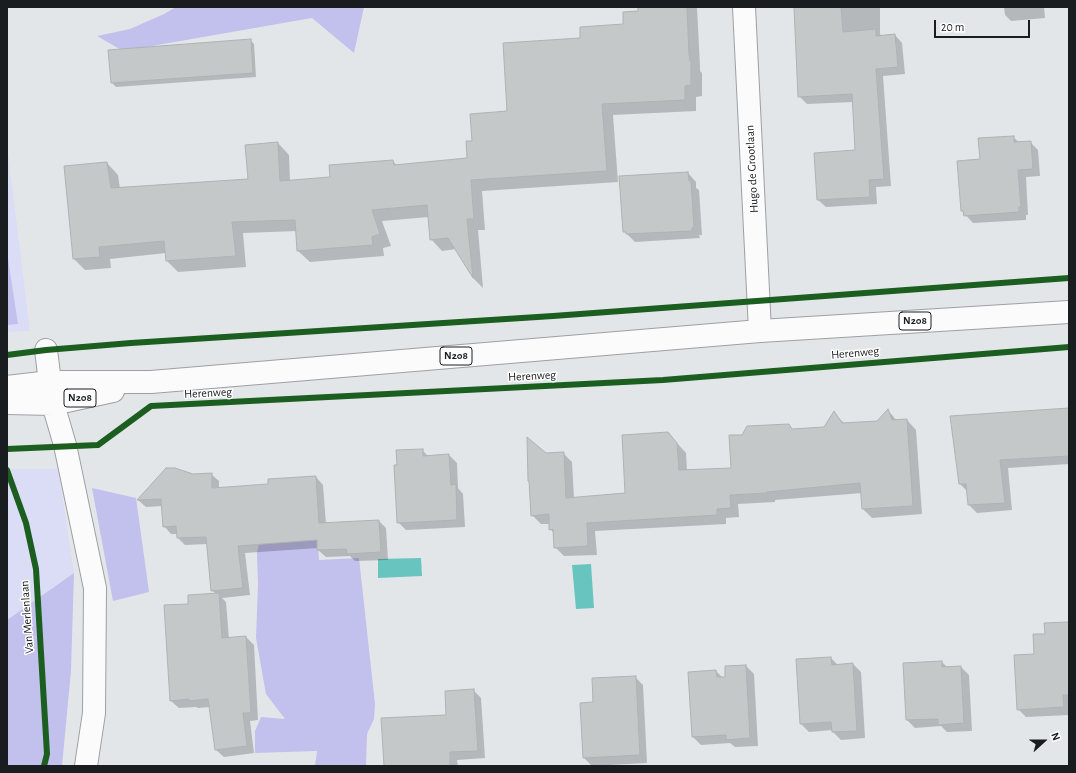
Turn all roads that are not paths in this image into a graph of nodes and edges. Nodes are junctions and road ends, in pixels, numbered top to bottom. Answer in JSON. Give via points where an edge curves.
{"nodes":[{"id":1,"x":744,"y":7,"type":"edge"},
{"id":2,"x":1069,"y":312,"type":"edge"},
{"id":3,"x":760,"y":331,"type":"junction"},
{"id":4,"x":46,"y":350,"type":"dead end"},
{"id":5,"x":50,"y":382,"type":"junction"},
{"id":6,"x":151,"y":382,"type":"junction"},
{"id":7,"x":7,"y":387,"type":"edge"},
{"id":8,"x":7,"y":402,"type":"edge"},
{"id":9,"x":53,"y":404,"type":"junction"},
{"id":10,"x":86,"y":766,"type":"edge"}],
"edges":[{"from":1,"to":3,"type":"main road","name":"Hugo de Grootlaan"},
{"from":2,"to":3,"type":"main road","name":"Herenweg","number":"N208"},
{"from":3,"to":6,"type":"main road","name":"Herenweg","number":"N208"},
{"from":4,"to":5,"type":"main road"},
{"from":5,"to":6,"type":"main road","name":"Herenweg","number":"N208"},
{"from":5,"to":7,"type":"main road","name":"Herenweg","number":"N208"},
{"from":5,"to":9,"type":"main road"},
{"from":6,"to":9,"type":"main road","name":"Herenweg","number":"N208"},
{"from":8,"to":9,"type":"main road","name":"Herenweg","number":"N208"},
{"from":9,"to":10,"type":"main road","via":[[65,445],[94,588],[94,713]]}]}
